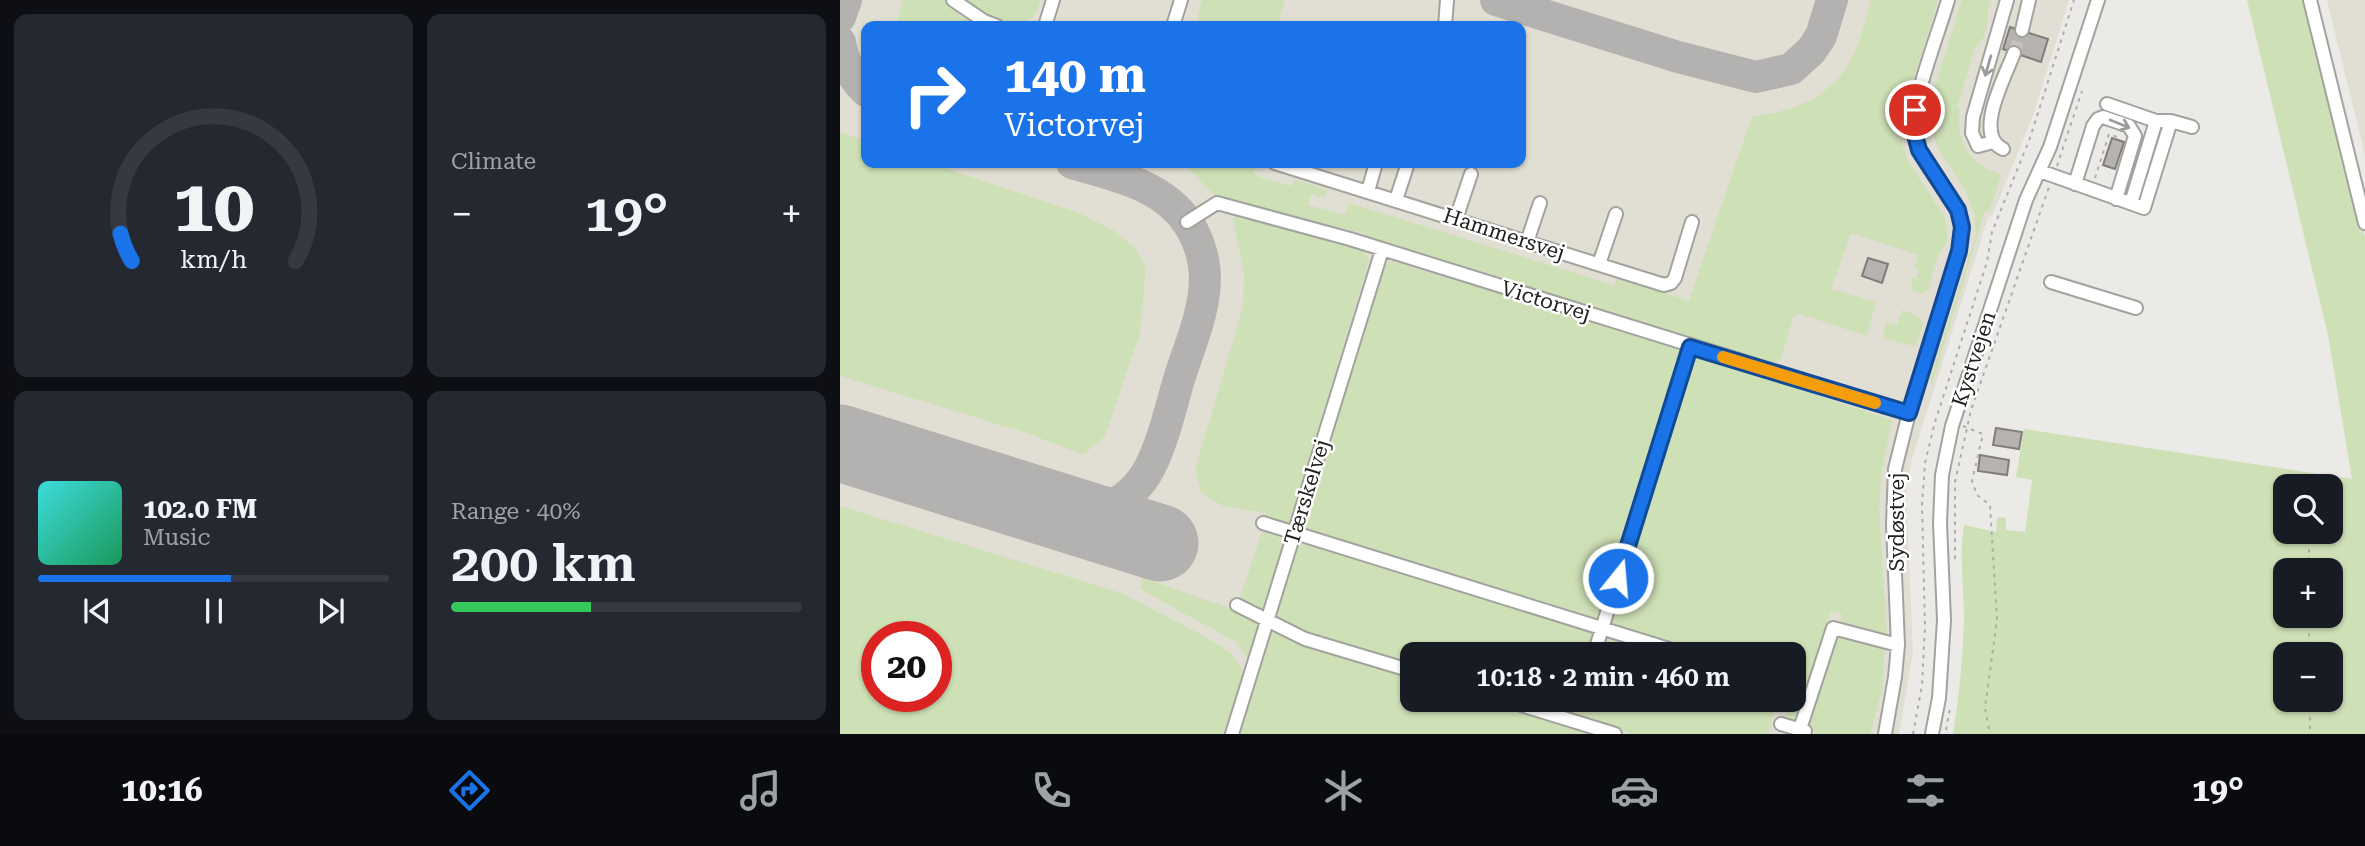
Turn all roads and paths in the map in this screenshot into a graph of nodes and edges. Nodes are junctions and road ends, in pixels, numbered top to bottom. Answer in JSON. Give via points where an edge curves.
{"nodes":[{"id":1,"x":953,"y":0,"type":"edge"},
{"id":2,"x":1053,"y":0,"type":"edge"},
{"id":3,"x":1181,"y":0,"type":"edge"},
{"id":4,"x":1447,"y":0,"type":"edge"},
{"id":5,"x":1948,"y":0,"type":"edge"},
{"id":6,"x":2007,"y":0,"type":"edge"},
{"id":7,"x":2029,"y":0,"type":"edge"},
{"id":8,"x":2098,"y":0,"type":"edge"},
{"id":9,"x":2310,"y":0,"type":"edge"},
{"id":10,"x":984,"y":21,"type":"edge"},
{"id":11,"x":1047,"y":21,"type":"edge"},
{"id":12,"x":1175,"y":21,"type":"edge"},
{"id":13,"x":1445,"y":21,"type":"edge"},
{"id":14,"x":2022,"y":30,"type":"tunnel mouth"},
{"id":15,"x":2014,"y":53,"type":"tunnel mouth"},
{"id":16,"x":2082,"y":90,"type":"dead end"},
{"id":17,"x":2106,"y":104,"type":"dead end"},
{"id":18,"x":2155,"y":121,"type":"junction"},
{"id":19,"x":2171,"y":121,"type":"junction"},
{"id":20,"x":2192,"y":127,"type":"dead end"},
{"id":21,"x":2134,"y":131,"type":"junction"},
{"id":22,"x":2082,"y":161,"type":"junction"},
{"id":23,"x":2098,"y":167,"type":"junction"},
{"id":24,"x":1302,"y":168,"type":"edge"},
{"id":25,"x":1375,"y":168,"type":"edge"},
{"id":26,"x":1406,"y":168,"type":"edge"},
{"id":27,"x":2040,"y":171,"type":"junction"},
{"id":28,"x":1471,"y":174,"type":"dead end"},
{"id":29,"x":2053,"y":176,"type":"junction"},
{"id":30,"x":2075,"y":184,"type":"junction"},
{"id":31,"x":2091,"y":189,"type":"junction"},
{"id":32,"x":1368,"y":191,"type":"junction"},
{"id":33,"x":2116,"y":198,"type":"junction"},
{"id":34,"x":1396,"y":200,"type":"junction"},
{"id":35,"x":1540,"y":203,"type":"dead end"},
{"id":36,"x":2131,"y":203,"type":"junction"},
{"id":37,"x":1616,"y":214,"type":"dead end"},
{"id":38,"x":1456,"y":219,"type":"junction"},
{"id":39,"x":1187,"y":222,"type":"dead end"},
{"id":40,"x":1692,"y":222,"type":"dead end"},
{"id":41,"x":2365,"y":223,"type":"edge"},
{"id":42,"x":1527,"y":242,"type":"junction"},
{"id":43,"x":1382,"y":250,"type":"junction"},
{"id":44,"x":1600,"y":264,"type":"junction"},
{"id":45,"x":2052,"y":282,"type":"dead end"},
{"id":46,"x":2136,"y":308,"type":"dead end"},
{"id":47,"x":1690,"y":347,"type":"junction"},
{"id":48,"x":1909,"y":413,"type":"junction"},
{"id":49,"x":1953,"y":423,"type":"junction"},
{"id":50,"x":1967,"y":428,"type":"junction"},
{"id":51,"x":1263,"y":523,"type":"dead end"},
{"id":52,"x":1294,"y":534,"type":"junction"},
{"id":53,"x":1955,"y":567,"type":"dead end"},
{"id":54,"x":1237,"y":605,"type":"dead end"},
{"id":55,"x":1267,"y":619,"type":"junction"},
{"id":56,"x":1602,"y":629,"type":"junction"},
{"id":57,"x":1598,"y":642,"type":"edge"},
{"id":58,"x":1645,"y":642,"type":"edge"},
{"id":59,"x":1898,"y":645,"type":"junction"},
{"id":60,"x":1400,"y":667,"type":"edge"},
{"id":61,"x":1951,"y":700,"type":"dead end"},
{"id":62,"x":1544,"y":712,"type":"edge"},
{"id":63,"x":2310,"y":712,"type":"edge"},
{"id":64,"x":1781,"y":724,"type":"dead end"},
{"id":65,"x":1232,"y":734,"type":"edge"},
{"id":66,"x":1615,"y":734,"type":"edge"},
{"id":67,"x":1885,"y":734,"type":"edge"},
{"id":68,"x":1932,"y":734,"type":"edge"},
{"id":69,"x":1945,"y":734,"type":"edge"},
{"id":70,"x":1990,"y":734,"type":"edge"},
{"id":71,"x":2310,"y":734,"type":"edge"}],
"edges":[{"from":1,"to":10,"type":"street"},
{"from":2,"to":11,"type":"street"},
{"from":3,"to":12,"type":"street"},
{"from":4,"to":13,"type":"street"},
{"from":5,"to":48,"type":"street","name":"Sydøstvej","via":[[1915,110],[1914,131],[1919,150],[1958,210],[1962,227],[1959,251]]},
{"from":6,"to":15,"type":"street","one_way":true,"via":[[1973,117],[1972,133],[1978,146],[1998,146],[1989,136],[1990,119]]},
{"from":7,"to":14,"type":"street"},
{"from":8,"to":27,"type":"street","name":"Kystvejen"},
{"from":9,"to":41,"type":"street"},
{"from":16,"to":29,"type":"path"},
{"from":17,"to":18,"type":"street"},
{"from":18,"to":19,"type":"street"},
{"from":18,"to":36,"type":"street"},
{"from":19,"to":20,"type":"street"},
{"from":19,"to":36,"type":"street","via":[[2144,208]]},
{"from":22,"to":21,"type":"street","one_way":true,"via":[[2098,119]]},
{"from":21,"to":23,"type":"path","via":[[2120,138],[2109,134]]},
{"from":21,"to":33,"type":"street"},
{"from":22,"to":23,"type":"path"},
{"from":22,"to":30,"type":"street"},
{"from":23,"to":31,"type":"path"},
{"from":24,"to":32,"type":"street","name":"Hammersvej"},
{"from":25,"to":32,"type":"street"},
{"from":26,"to":34,"type":"street"},
{"from":27,"to":29,"type":"street"},
{"from":27,"to":49,"type":"street","name":"Kystvejen","via":[[2026,200]]},
{"from":28,"to":38,"type":"street"},
{"from":29,"to":30,"type":"street"},
{"from":29,"to":50,"type":"path"},
{"from":30,"to":31,"type":"street"},
{"from":31,"to":33,"type":"street"},
{"from":32,"to":34,"type":"street","name":"Hammersvej"},
{"from":33,"to":36,"type":"street"},
{"from":34,"to":38,"type":"street","name":"Hammersvej"},
{"from":35,"to":42,"type":"street"},
{"from":37,"to":44,"type":"street"},
{"from":38,"to":42,"type":"street","name":"Hammersvej"},
{"from":39,"to":43,"type":"street","name":"Victorvej","via":[[1217,203]]},
{"from":40,"to":44,"type":"street","name":"Hammersvej","via":[[1671,283],[1664,285]]},
{"from":42,"to":44,"type":"street","name":"Hammersvej"},
{"from":43,"to":47,"type":"street","name":"Victorvej"},
{"from":43,"to":52,"type":"street","name":"Tærskelvej"},
{"from":45,"to":46,"type":"street"},
{"from":47,"to":48,"type":"street","name":"Victorvej"},
{"from":47,"to":56,"type":"street"},
{"from":48,"to":59,"type":"street","name":"Sydøstvej","via":[[1892,495]]},
{"from":49,"to":50,"type":"path"},
{"from":49,"to":68,"type":"street","name":"Kystvejen","via":[[1942,475],[1944,632]]},
{"from":50,"to":53,"type":"path","via":[[1955,482]]},
{"from":50,"to":70,"type":"path","via":[[1983,433],[1972,481],[1977,495],[1990,505],[1992,525],[1997,620],[1985,708]]},
{"from":51,"to":52,"type":"street"},
{"from":52,"to":55,"type":"street","name":"Tærskelvej"},
{"from":52,"to":56,"type":"street"},
{"from":54,"to":55,"type":"street"},
{"from":55,"to":60,"type":"street","via":[[1305,639]]},
{"from":55,"to":65,"type":"street","name":"Tærskelvej"},
{"from":56,"to":57,"type":"street"},
{"from":56,"to":58,"type":"street"},
{"from":59,"to":64,"type":"street","via":[[1832,628],[1802,730]]},
{"from":59,"to":67,"type":"street","name":"Sydøstvej"},
{"from":61,"to":69,"type":"path"},
{"from":62,"to":66,"type":"street"},
{"from":63,"to":71,"type":"path"}]}
